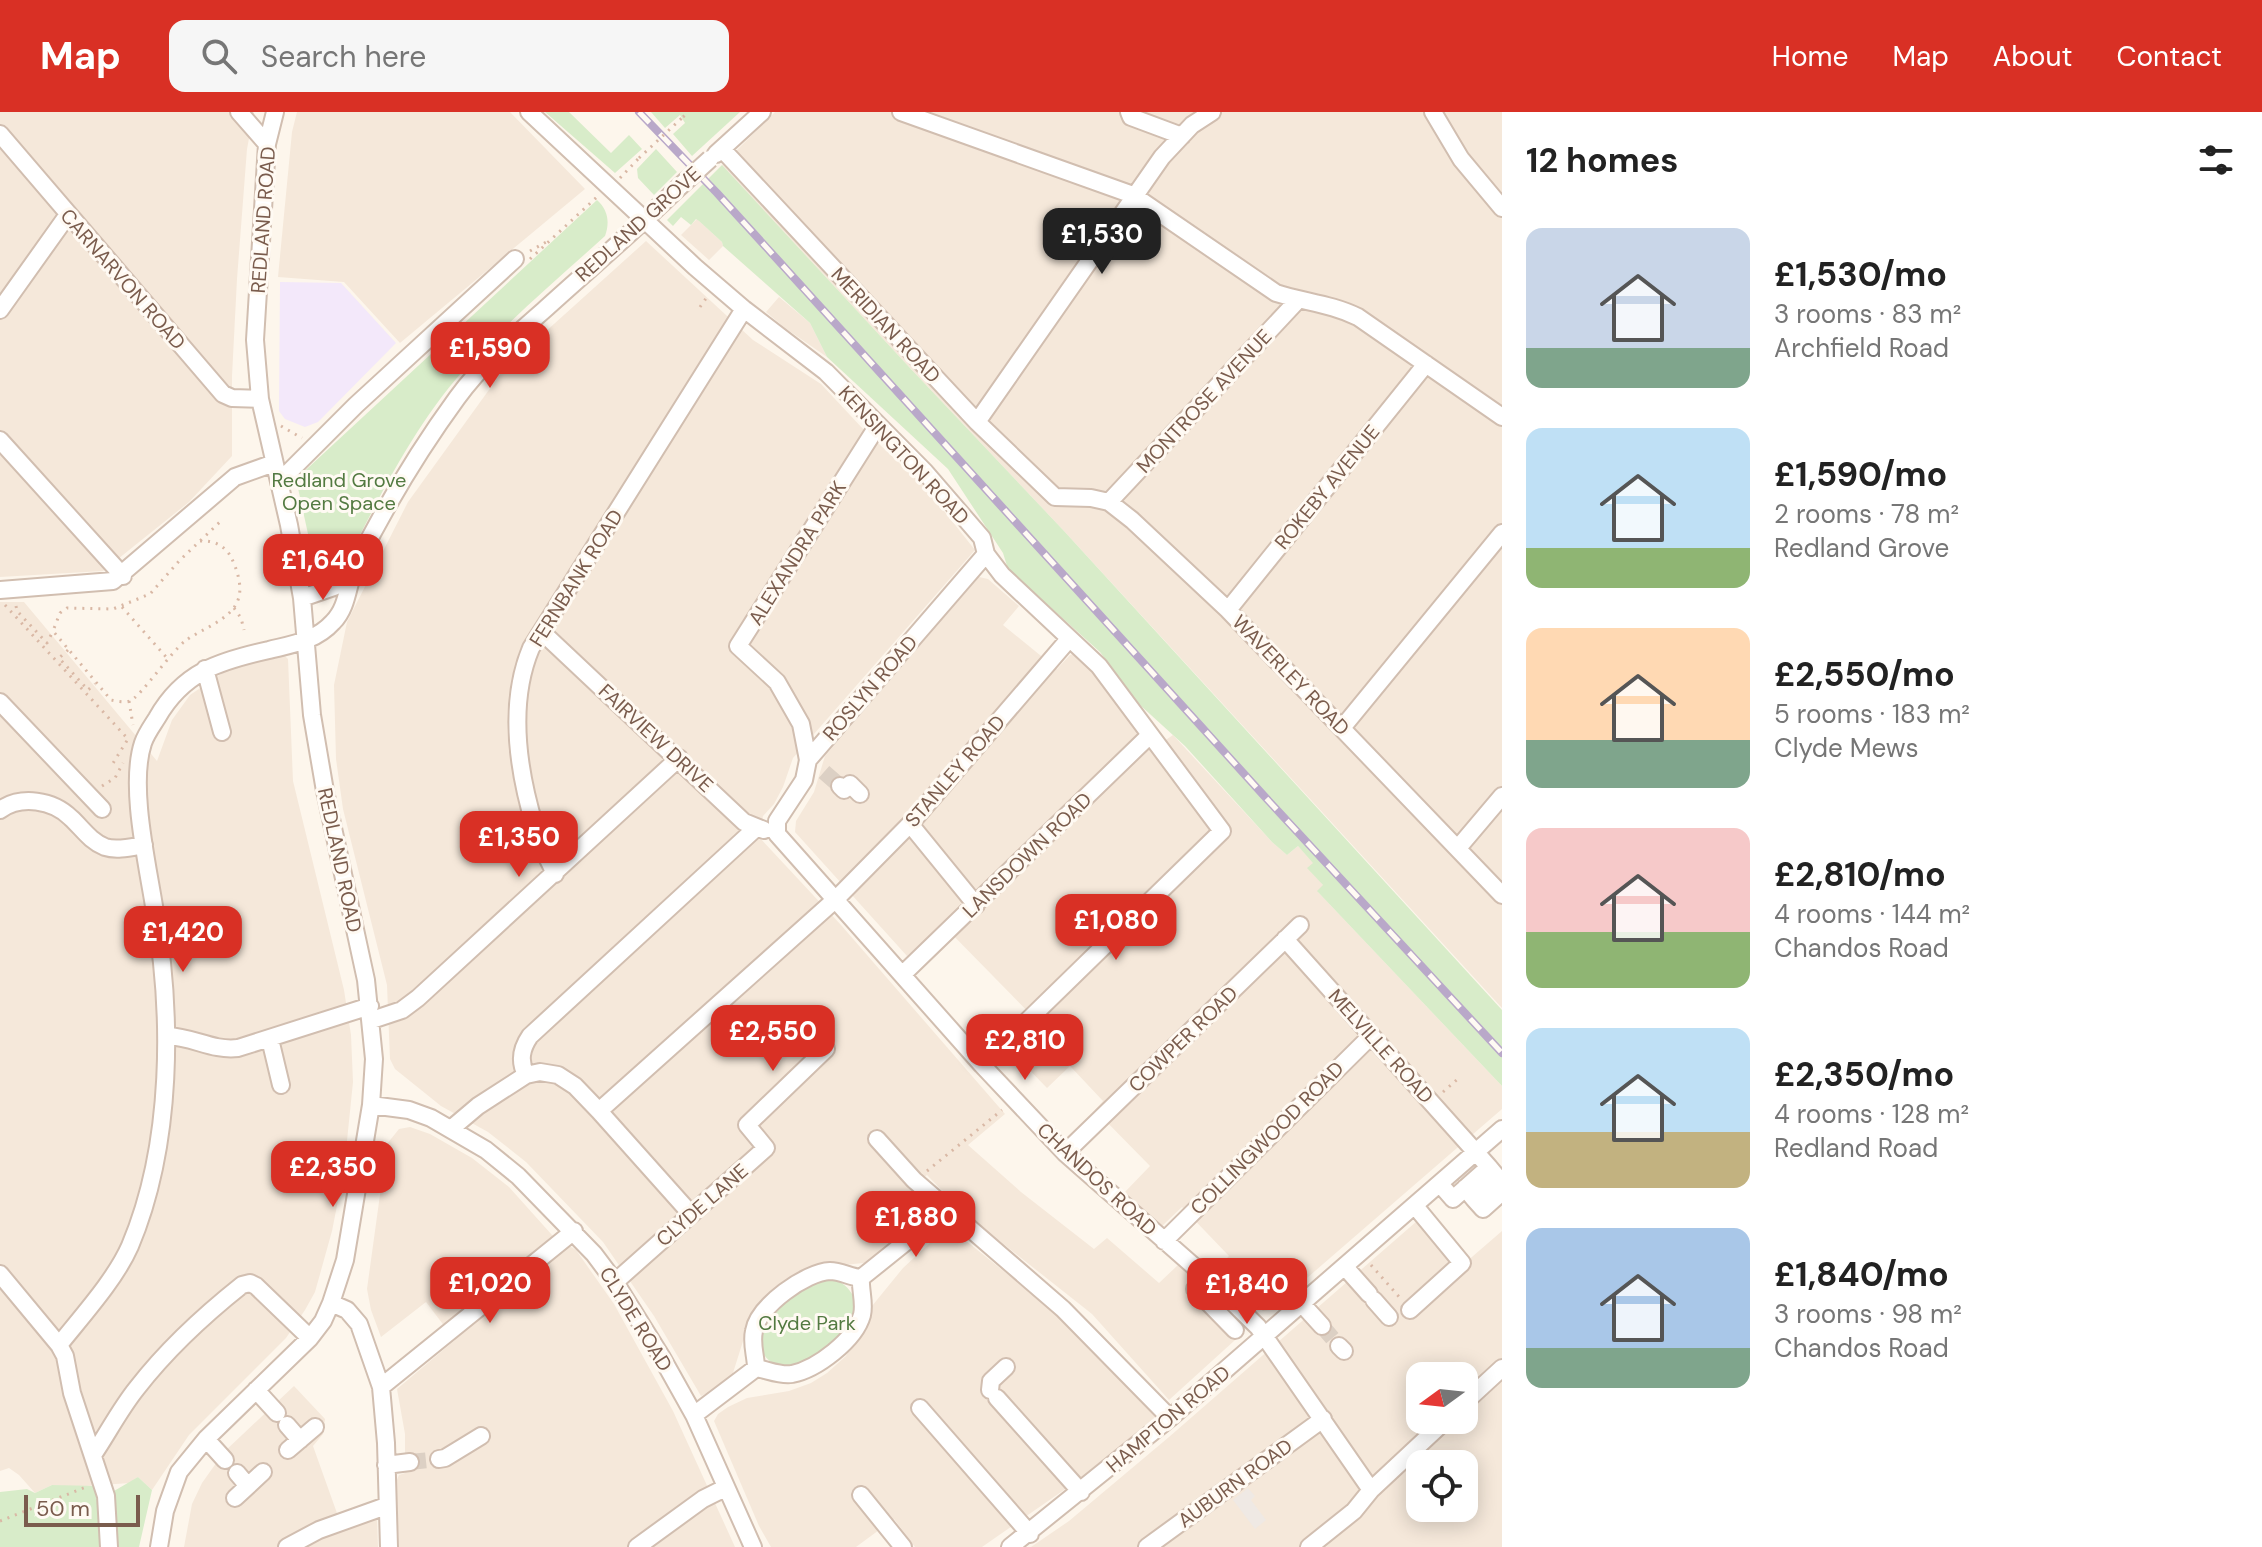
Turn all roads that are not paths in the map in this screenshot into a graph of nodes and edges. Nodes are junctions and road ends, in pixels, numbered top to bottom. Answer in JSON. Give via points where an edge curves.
{"nodes":[{"id":1,"x":239,"y":112,"type":"edge"},
{"id":2,"x":275,"y":112,"type":"edge"},
{"id":3,"x":529,"y":112,"type":"edge"},
{"id":4,"x":762,"y":112,"type":"edge"},
{"id":5,"x":901,"y":112,"type":"edge"},
{"id":6,"x":1129,"y":112,"type":"edge"},
{"id":7,"x":1212,"y":112,"type":"edge"},
{"id":8,"x":1433,"y":112,"type":"edge"},
{"id":9,"x":0,"y":134,"type":"edge"},
{"id":10,"x":1182,"y":136,"type":"junction"},
{"id":11,"x":267,"y":144,"type":"junction"},
{"id":12,"x":716,"y":154,"type":"junction"},
{"id":13,"x":1133,"y":195,"type":"junction"},
{"id":14,"x":1502,"y":208,"type":"edge"},
{"id":15,"x":67,"y":216,"type":"junction"},
{"id":16,"x":643,"y":220,"type":"junction"},
{"id":17,"x":515,"y":259,"type":"road end"},
{"id":18,"x":1298,"y":300,"type":"junction"},
{"id":19,"x":744,"y":309,"type":"junction"},
{"id":20,"x":0,"y":310,"type":"edge"},
{"id":21,"x":1426,"y":364,"type":"junction"},
{"id":22,"x":261,"y":404,"type":"junction"},
{"id":23,"x":1502,"y":417,"type":"edge"},
{"id":24,"x":977,"y":422,"type":"junction"},
{"id":25,"x":878,"y":425,"type":"junction"},
{"id":26,"x":0,"y":440,"type":"edge"},
{"id":27,"x":274,"y":463,"type":"junction"},
{"id":28,"x":279,"y":482,"type":"junction"},
{"id":29,"x":1109,"y":502,"type":"junction"},
{"id":30,"x":1502,"y":533,"type":"edge"},
{"id":31,"x":986,"y":554,"type":"junction"},
{"id":32,"x":352,"y":572,"type":"junction"},
{"id":33,"x":123,"y":576,"type":"junction"},
{"id":34,"x":3,"y":598,"type":"edge"},
{"id":35,"x":302,"y":598,"type":"junction"},
{"id":36,"x":1228,"y":610,"type":"junction"},
{"id":37,"x":542,"y":632,"type":"junction"},
{"id":38,"x":1069,"y":639,"type":"junction"},
{"id":39,"x":308,"y":641,"type":"junction"},
{"id":40,"x":205,"y":669,"type":"junction"},
{"id":41,"x":0,"y":702,"type":"edge"},
{"id":42,"x":1342,"y":728,"type":"junction"},
{"id":43,"x":222,"y":732,"type":"dead end"},
{"id":44,"x":1150,"y":735,"type":"junction"},
{"id":45,"x":679,"y":758,"type":"junction"},
{"id":46,"x":808,"y":763,"type":"junction"},
{"id":47,"x":824,"y":772,"type":"tunnel mouth"},
{"id":48,"x":840,"y":786,"type":"tunnel mouth"},
{"id":49,"x":860,"y":794,"type":"dead end"},
{"id":50,"x":1502,"y":796,"type":"edge"},
{"id":51,"x":102,"y":809,"type":"dead end"},
{"id":52,"x":0,"y":810,"type":"edge"},
{"id":53,"x":910,"y":824,"type":"junction"},
{"id":54,"x":756,"y":828,"type":"junction"},
{"id":55,"x":777,"y":834,"type":"junction"},
{"id":56,"x":144,"y":845,"type":"junction"},
{"id":57,"x":1458,"y":848,"type":"junction"},
{"id":58,"x":555,"y":874,"type":"junction"},
{"id":59,"x":1502,"y":895,"type":"edge"},
{"id":60,"x":836,"y":899,"type":"junction"},
{"id":61,"x":976,"y":905,"type":"junction"},
{"id":62,"x":1300,"y":925,"type":"dead end"},
{"id":63,"x":1285,"y":939,"type":"junction"},
{"id":64,"x":903,"y":974,"type":"junction"},
{"id":65,"x":371,"y":1013,"type":"junction"},
{"id":66,"x":167,"y":1036,"type":"junction"},
{"id":67,"x":1371,"y":1036,"type":"junction"},
{"id":68,"x":270,"y":1039,"type":"junction"},
{"id":69,"x":826,"y":1049,"type":"dead end"},
{"id":70,"x":982,"y":1065,"type":"junction"},
{"id":71,"x":526,"y":1075,"type":"junction"},
{"id":72,"x":281,"y":1085,"type":"dead end"},
{"id":73,"x":371,"y":1105,"type":"junction"},
{"id":74,"x":599,"y":1111,"type":"junction"},
{"id":75,"x":452,"y":1128,"type":"junction"},
{"id":76,"x":1502,"y":1129,"type":"edge"},
{"id":77,"x":877,"y":1139,"type":"dead end"},
{"id":78,"x":1476,"y":1152,"type":"junction"},
{"id":79,"x":1065,"y":1153,"type":"junction"},
{"id":80,"x":1498,"y":1180,"type":"edge"},
{"id":81,"x":1440,"y":1184,"type":"junction"},
{"id":82,"x":1469,"y":1193,"type":"junction"},
{"id":83,"x":1415,"y":1206,"type":"junction"},
{"id":84,"x":947,"y":1209,"type":"junction"},
{"id":85,"x":691,"y":1214,"type":"junction"},
{"id":86,"x":574,"y":1231,"type":"junction"},
{"id":87,"x":1164,"y":1241,"type":"junction"},
{"id":88,"x":1345,"y":1267,"type":"junction"},
{"id":89,"x":0,"y":1274,"type":"edge"},
{"id":90,"x":861,"y":1278,"type":"junction"},
{"id":91,"x":615,"y":1282,"type":"junction"},
{"id":92,"x":1204,"y":1290,"type":"junction"},
{"id":93,"x":331,"y":1303,"type":"junction"},
{"id":94,"x":1302,"y":1304,"type":"junction"},
{"id":95,"x":1410,"y":1310,"type":"road end"},
{"id":96,"x":1389,"y":1317,"type":"dead end"},
{"id":97,"x":1322,"y":1326,"type":"tunnel mouth"},
{"id":98,"x":1235,"y":1330,"type":"dead end"},
{"id":99,"x":1266,"y":1336,"type":"junction"},
{"id":100,"x":310,"y":1338,"type":"junction"},
{"id":101,"x":59,"y":1345,"type":"junction"},
{"id":102,"x":1006,"y":1367,"type":"dead end"},
{"id":103,"x":756,"y":1368,"type":"junction"},
{"id":104,"x":1502,"y":1368,"type":"edge"},
{"id":105,"x":381,"y":1387,"type":"junction"},
{"id":106,"x":256,"y":1390,"type":"junction"},
{"id":107,"x":1478,"y":1390,"type":"edge"},
{"id":108,"x":920,"y":1408,"type":"dead end"},
{"id":109,"x":694,"y":1415,"type":"junction"},
{"id":110,"x":1170,"y":1418,"type":"junction"},
{"id":111,"x":1323,"y":1419,"type":"junction"},
{"id":112,"x":315,"y":1427,"type":"dead end"},
{"id":113,"x":1431,"y":1434,"type":"edge"},
{"id":114,"x":481,"y":1436,"type":"dead end"},
{"id":115,"x":206,"y":1439,"type":"junction"},
{"id":116,"x":93,"y":1455,"type":"junction"},
{"id":117,"x":439,"y":1459,"type":"tunnel mouth"},
{"id":118,"x":225,"y":1460,"type":"dead end"},
{"id":119,"x":410,"y":1462,"type":"tunnel mouth"},
{"id":120,"x":386,"y":1465,"type":"junction"},
{"id":121,"x":263,"y":1472,"type":"dead end"},
{"id":122,"x":725,"y":1488,"type":"junction"},
{"id":123,"x":1371,"y":1490,"type":"junction"},
{"id":124,"x":1081,"y":1492,"type":"junction"},
{"id":125,"x":861,"y":1495,"type":"dead end"},
{"id":126,"x":235,"y":1498,"type":"dead end"},
{"id":127,"x":386,"y":1506,"type":"junction"},
{"id":128,"x":1030,"y":1534,"type":"junction"},
{"id":129,"x":109,"y":1547,"type":"edge"},
{"id":130,"x":159,"y":1547,"type":"edge"},
{"id":131,"x":287,"y":1547,"type":"edge"},
{"id":132,"x":389,"y":1547,"type":"edge"},
{"id":133,"x":637,"y":1547,"type":"edge"},
{"id":134,"x":753,"y":1547,"type":"edge"},
{"id":135,"x":903,"y":1547,"type":"edge"},
{"id":136,"x":1010,"y":1547,"type":"edge"},
{"id":137,"x":1147,"y":1547,"type":"edge"},
{"id":138,"x":1309,"y":1547,"type":"edge"}],
"edges":[{"from":1,"to":11,"type":"street"},
{"from":2,"to":11,"type":"street","name":"REDLAND ROAD"},
{"from":3,"to":16,"type":"street","name":"KENSINGTON ROAD"},
{"from":4,"to":12,"type":"street","name":"REDLAND GROVE"},
{"from":5,"to":13,"type":"street"},
{"from":6,"to":10,"type":"street"},
{"from":7,"to":10,"type":"street"},
{"from":8,"to":14,"type":"street","via":[[1461,159]]},
{"from":9,"to":15,"type":"street","name":"CARNARVON ROAD"},
{"from":10,"to":13,"type":"street"},
{"from":11,"to":22,"type":"street","name":"REDLAND ROAD","via":[[255,340]]},
{"from":12,"to":16,"type":"street","name":"REDLAND GROVE","bridge":true},
{"from":12,"to":24,"type":"street","name":"MERIDIAN ROAD"},
{"from":13,"to":18,"type":"street","via":[[1276,293]]},
{"from":13,"to":24,"type":"street"},
{"from":15,"to":20,"type":"street"},
{"from":15,"to":22,"type":"street","name":"CARNARVON ROAD","via":[[223,394]]},
{"from":16,"to":19,"type":"street","name":"KENSINGTON ROAD"},
{"from":16,"to":32,"type":"street","name":"REDLAND GROVE","via":[[459,394],[407,470]]},
{"from":17,"to":28,"type":"street"},
{"from":18,"to":21,"type":"street","via":[[1338,307],[1358,317]]},
{"from":18,"to":29,"type":"street","name":"MONTROSE AVENUE"},
{"from":19,"to":25,"type":"street","name":"KENSINGTON ROAD","via":[[826,372]]},
{"from":19,"to":37,"type":"street","name":"FERNBANK ROAD"},
{"from":21,"to":23,"type":"street"},
{"from":21,"to":36,"type":"street","name":"ROKEBY AVENUE"},
{"from":22,"to":27,"type":"street","name":"REDLAND ROAD"},
{"from":24,"to":29,"type":"street","name":"MERIDIAN ROAD","via":[[1055,497]]},
{"from":25,"to":31,"type":"street","name":"KENSINGTON ROAD","via":[[982,538]]},
{"from":25,"to":46,"type":"street","name":"ALEXANDRA PARK","via":[[738,646],[777,682],[801,724]]},
{"from":26,"to":33,"type":"street"},
{"from":27,"to":28,"type":"street","name":"REDLAND ROAD"},
{"from":27,"to":33,"type":"street","via":[[235,477]]},
{"from":28,"to":35,"type":"street","name":"REDLAND ROAD"},
{"from":29,"to":36,"type":"street","name":"WAVERLEY ROAD"},
{"from":30,"to":42,"type":"street"},
{"from":31,"to":38,"type":"street","name":"KENSINGTON ROAD"},
{"from":31,"to":46,"type":"street","name":"ROSLYN ROAD"},
{"from":32,"to":35,"type":"street","via":[[334,587]]},
{"from":32,"to":39,"type":"street","name":"REDLAND GROVE","via":[[337,619]]},
{"from":33,"to":34,"type":"street"},
{"from":35,"to":39,"type":"street","name":"REDLAND ROAD"},
{"from":36,"to":42,"type":"street","name":"WAVERLEY ROAD"},
{"from":37,"to":45,"type":"street","name":"FAIRVIEW DRIVE"},
{"from":37,"to":58,"type":"street","name":"FERNBANK ROAD","via":[[523,666],[517,715],[535,828]]},
{"from":38,"to":44,"type":"street","name":"KENSINGTON ROAD","via":[[1099,666]]},
{"from":38,"to":53,"type":"street","name":"STANLEY ROAD"},
{"from":39,"to":40,"type":"street"},
{"from":39,"to":65,"type":"street","name":"REDLAND ROAD","via":[[312,715]]},
{"from":40,"to":43,"type":"street"},
{"from":40,"to":56,"type":"street","via":[[167,699],[144,741],[137,768]]},
{"from":41,"to":51,"type":"street"},
{"from":42,"to":57,"type":"street","name":"WAVERLEY ROAD"},
{"from":44,"to":61,"type":"street","name":"LANSDOWN ROAD"},
{"from":44,"to":70,"type":"street","name":"KENSINGTON ROAD","via":[[1222,831]]},
{"from":45,"to":54,"type":"street","name":"FAIRVIEW DRIVE"},
{"from":45,"to":58,"type":"street"},
{"from":46,"to":47,"type":"street"},
{"from":46,"to":55,"type":"street","name":"ROSLYN ROAD","via":[[804,780],[777,821]]},
{"from":48,"to":49,"type":"street","via":[[844,790],[850,784]]},
{"from":50,"to":57,"type":"street"},
{"from":52,"to":56,"type":"street","via":[[27,801],[52,804],[104,846]]},
{"from":53,"to":60,"type":"street","name":"STANLEY ROAD"},
{"from":53,"to":61,"type":"street"},
{"from":54,"to":55,"type":"street","name":"FAIRVIEW DRIVE"},
{"from":54,"to":71,"type":"street","via":[[530,1036],[522,1054]]},
{"from":55,"to":60,"type":"street","name":"CHANDOS ROAD"},
{"from":56,"to":66,"type":"street"},
{"from":57,"to":59,"type":"street","name":"WAVERLEY ROAD"},
{"from":58,"to":65,"type":"street","via":[[418,998],[402,1010]]},
{"from":60,"to":64,"type":"street","name":"CHANDOS ROAD"},
{"from":60,"to":74,"type":"street","name":"STANLEY ROAD"},
{"from":61,"to":64,"type":"street","name":"LANSDOWN ROAD"},
{"from":62,"to":63,"type":"street","name":"COWPER ROAD"},
{"from":63,"to":67,"type":"street","name":"MELVILLE ROAD"},
{"from":63,"to":79,"type":"street","name":"COWPER ROAD"},
{"from":64,"to":70,"type":"street","name":"CHANDOS ROAD"},
{"from":65,"to":68,"type":"street"},
{"from":65,"to":73,"type":"street","name":"REDLAND ROAD"},
{"from":66,"to":68,"type":"street","via":[[225,1050]]},
{"from":66,"to":101,"type":"street","via":[[161,1121],[147,1197],[129,1249]]},
{"from":67,"to":78,"type":"street","name":"MELVILLE ROAD"},
{"from":67,"to":87,"type":"street","name":"COLLINGWOOD ROAD"},
{"from":68,"to":72,"type":"street"},
{"from":69,"to":85,"type":"street","name":"CLYDE LANE","via":[[747,1125],[766,1148]]},
{"from":70,"to":79,"type":"street","name":"CHANDOS ROAD"},
{"from":71,"to":74,"type":"street","via":[[558,1075]]},
{"from":71,"to":75,"type":"street"},
{"from":73,"to":75,"type":"street","name":"CLYDE ROAD","via":[[409,1110]]},
{"from":73,"to":93,"type":"street","name":"REDLAND ROAD","via":[[345,1260]]},
{"from":74,"to":85,"type":"street"},
{"from":75,"to":86,"type":"street","name":"CLYDE ROAD","via":[[504,1163]]},
{"from":76,"to":78,"type":"street","name":"HAMPTON ROAD"},
{"from":77,"to":84,"type":"street"},
{"from":78,"to":80,"type":"street","name":"MELVILLE ROAD"},
{"from":78,"to":81,"type":"street","name":"HAMPTON ROAD"},
{"from":79,"to":87,"type":"street","name":"CHANDOS ROAD"},
{"from":80,"to":82,"type":"street"},
{"from":80,"to":82,"type":"street","via":[[1483,1209]]},
{"from":81,"to":82,"type":"street","via":[[1453,1199]]},
{"from":81,"to":83,"type":"street","name":"HAMPTON ROAD"},
{"from":83,"to":88,"type":"street","name":"HAMPTON ROAD"},
{"from":83,"to":95,"type":"street","via":[[1462,1263]]},
{"from":84,"to":90,"type":"street"},
{"from":84,"to":110,"type":"street","via":[[1063,1309]]},
{"from":85,"to":91,"type":"street","name":"CLYDE LANE"},
{"from":86,"to":91,"type":"street","name":"CLYDE ROAD"},
{"from":86,"to":105,"type":"street"},
{"from":87,"to":92,"type":"street","name":"CHANDOS ROAD"},
{"from":88,"to":94,"type":"street","name":"HAMPTON ROAD"},
{"from":88,"to":96,"type":"street"},
{"from":89,"to":101,"type":"street"},
{"from":90,"to":103,"type":"street","via":[[862,1314],[841,1344],[797,1372]]},
{"from":90,"to":103,"type":"street","via":[[819,1272],[778,1299],[755,1325]]},
{"from":91,"to":109,"type":"street","name":"CLYDE ROAD"},
{"from":92,"to":98,"type":"street"},
{"from":92,"to":99,"type":"street","name":"CHANDOS ROAD"},
{"from":93,"to":100,"type":"street","name":"REDLAND ROAD"},
{"from":93,"to":105,"type":"street","via":[[359,1324]]},
{"from":94,"to":97,"type":"street"},
{"from":94,"to":99,"type":"street","name":"HAMPTON ROAD"},
{"from":99,"to":110,"type":"street","name":"HAMPTON ROAD"},
{"from":99,"to":111,"type":"street","name":"CHANDOS ROAD"},
{"from":100,"to":106,"type":"street","name":"REDLAND ROAD"},
{"from":100,"to":116,"type":"street","via":[[256,1286],[242,1285],[168,1351]]},
{"from":101,"to":116,"type":"street"},
{"from":102,"to":124,"type":"street","via":[[991,1381],[994,1394]]},
{"from":103,"to":109,"type":"street"},
{"from":104,"to":107,"type":"street"},
{"from":105,"to":120,"type":"street"},
{"from":106,"to":112,"type":"street","via":[[282,1419],[294,1445]]},
{"from":106,"to":115,"type":"street","name":"REDLAND ROAD"},
{"from":108,"to":128,"type":"street"},
{"from":109,"to":122,"type":"street","name":"CLYDE ROAD"},
{"from":110,"to":124,"type":"street","name":"HAMPTON ROAD"},
{"from":111,"to":123,"type":"street","name":"CHANDOS ROAD"},
{"from":111,"to":137,"type":"street","name":"AUBURN ROAD"},
{"from":113,"to":123,"type":"street"},
{"from":114,"to":117,"type":"street"},
{"from":115,"to":118,"type":"street"},
{"from":115,"to":130,"type":"street","name":"REDLAND ROAD","via":[[179,1472]]},
{"from":116,"to":129,"type":"street","via":[[106,1496]]},
{"from":119,"to":120,"type":"street"},
{"from":120,"to":127,"type":"street"},
{"from":121,"to":126,"type":"street","via":[[242,1480]]},
{"from":122,"to":133,"type":"street"},
{"from":122,"to":134,"type":"street","name":"CLYDE ROAD"},
{"from":123,"to":138,"type":"street"},
{"from":124,"to":128,"type":"street","name":"HAMPTON ROAD"},
{"from":125,"to":135,"type":"street"},
{"from":127,"to":131,"type":"street"},
{"from":127,"to":132,"type":"street"},
{"from":128,"to":136,"type":"street","name":"HAMPTON ROAD"}]}
